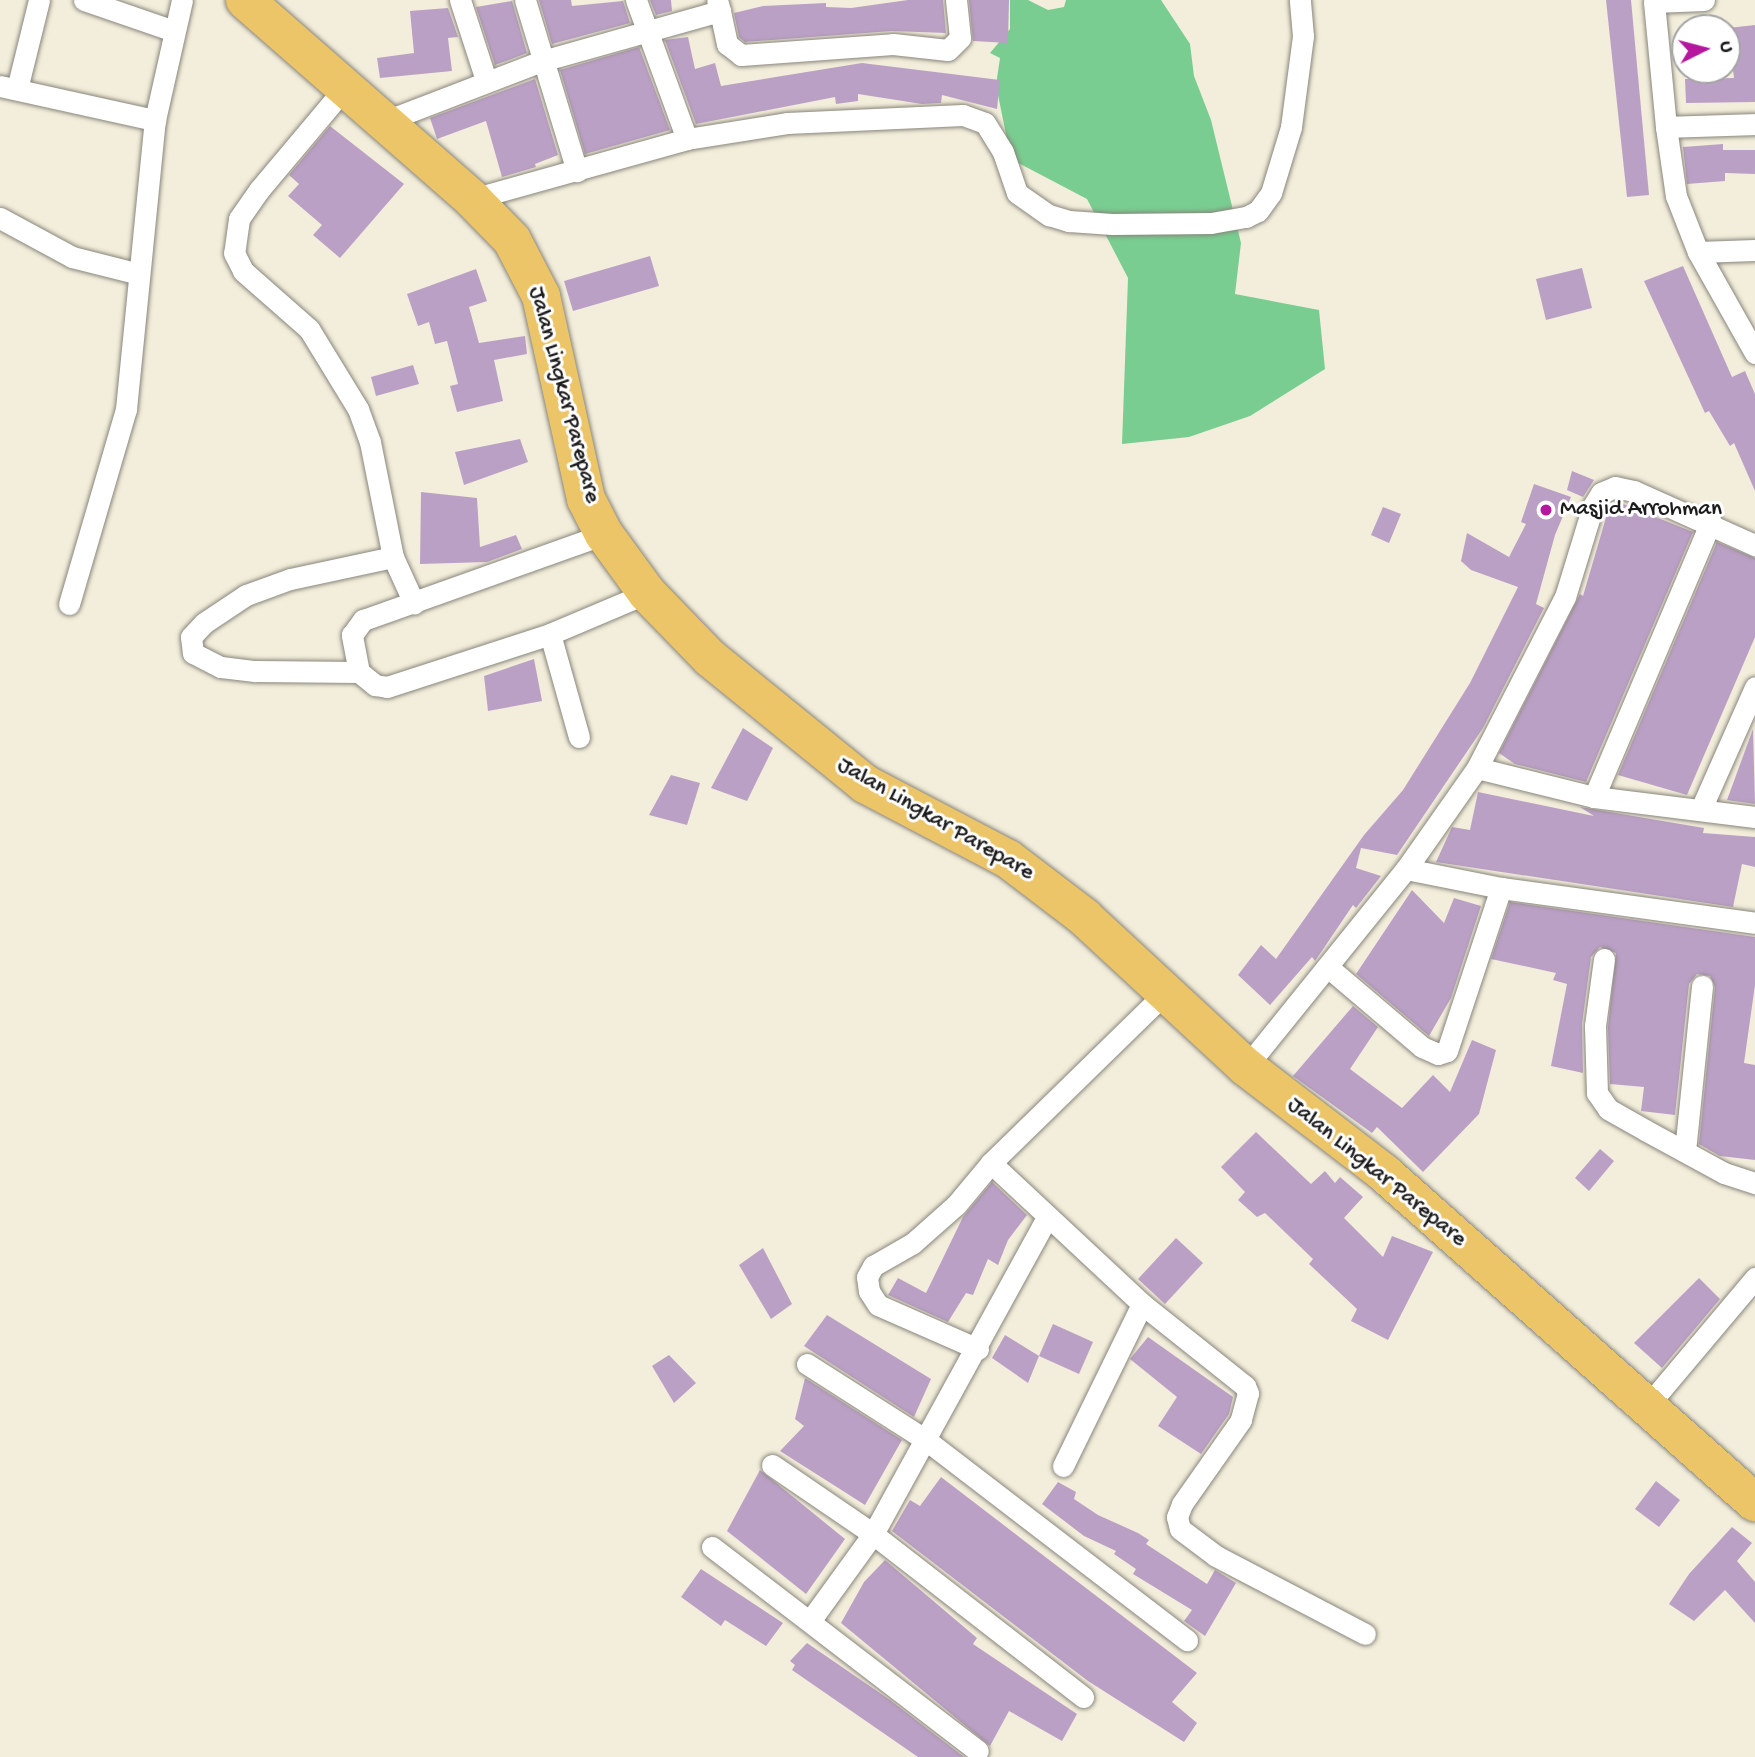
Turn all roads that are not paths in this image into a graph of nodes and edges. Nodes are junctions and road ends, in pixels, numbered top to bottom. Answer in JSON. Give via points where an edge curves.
{"nodes":[{"id":1,"x":39,"y":0,"type":"edge"},
{"id":2,"x":84,"y":0,"type":"edge"},
{"id":3,"x":182,"y":0,"type":"edge"},
{"id":4,"x":245,"y":0,"type":"edge"},
{"id":5,"x":460,"y":0,"type":"edge"},
{"id":6,"x":525,"y":0,"type":"edge"},
{"id":7,"x":636,"y":0,"type":"edge"},
{"id":8,"x":956,"y":0,"type":"edge"},
{"id":9,"x":1300,"y":0,"type":"edge"},
{"id":10,"x":1704,"y":0,"type":"edge"},
{"id":11,"x":1654,"y":1,"type":"edge"},
{"id":12,"x":719,"y":6,"type":"edge"},
{"id":13,"x":174,"y":31,"type":"junction"},
{"id":14,"x":646,"y":32,"type":"junction"},
{"id":15,"x":542,"y":61,"type":"junction"},
{"id":16,"x":486,"y":80,"type":"junction"},
{"id":17,"x":8,"y":87,"type":"edge"},
{"id":18,"x":343,"y":90,"type":"junction"},
{"id":19,"x":155,"y":120,"type":"junction"},
{"id":20,"x":383,"y":122,"type":"junction"},
{"id":21,"x":1755,"y":124,"type":"edge"},
{"id":22,"x":1666,"y":127,"type":"junction"},
{"id":23,"x":687,"y":139,"type":"junction"},
{"id":24,"x":577,"y":171,"type":"junction"},
{"id":25,"x":472,"y":199,"type":"junction"},
{"id":26,"x":0,"y":218,"type":"edge"},
{"id":27,"x":1755,"y":250,"type":"edge"},
{"id":28,"x":1698,"y":252,"type":"junction"},
{"id":29,"x":139,"y":274,"type":"junction"},
{"id":30,"x":1755,"y":353,"type":"edge"},
{"id":31,"x":1711,"y":522,"type":"junction"},
{"id":32,"x":604,"y":534,"type":"junction"},
{"id":33,"x":1755,"y":545,"type":"edge"},
{"id":34,"x":393,"y":556,"type":"junction"},
{"id":35,"x":647,"y":593,"type":"junction"},
{"id":36,"x":414,"y":603,"type":"junction"},
{"id":37,"x":69,"y":604,"type":"dead end"},
{"id":38,"x":550,"y":634,"type":"junction"},
{"id":39,"x":359,"y":672,"type":"junction"},
{"id":40,"x":1755,"y":687,"type":"edge"},
{"id":41,"x":579,"y":737,"type":"dead end"},
{"id":42,"x":1477,"y":768,"type":"junction"},
{"id":43,"x":1594,"y":797,"type":"junction"},
{"id":44,"x":1701,"y":809,"type":"junction"},
{"id":45,"x":1755,"y":817,"type":"edge"},
{"id":46,"x":1406,"y":869,"type":"junction"},
{"id":47,"x":1501,"y":888,"type":"junction"},
{"id":48,"x":1755,"y":923,"type":"edge"},
{"id":49,"x":1604,"y":960,"type":"dead end"},
{"id":50,"x":1329,"y":968,"type":"junction"},
{"id":51,"x":1703,"y":986,"type":"dead end"},
{"id":52,"x":1167,"y":992,"type":"junction"},
{"id":53,"x":1246,"y":1067,"type":"junction"},
{"id":54,"x":1685,"y":1150,"type":"junction"},
{"id":55,"x":991,"y":1163,"type":"junction"},
{"id":56,"x":1755,"y":1183,"type":"edge"},
{"id":57,"x":1047,"y":1217,"type":"junction"},
{"id":58,"x":1755,"y":1278,"type":"edge"},
{"id":59,"x":1142,"y":1304,"type":"junction"},
{"id":60,"x":978,"y":1349,"type":"junction"},
{"id":61,"x":807,"y":1364,"type":"dead end"},
{"id":62,"x":1649,"y":1404,"type":"junction"},
{"id":63,"x":926,"y":1440,"type":"junction"},
{"id":64,"x":772,"y":1465,"type":"dead end"},
{"id":65,"x":1063,"y":1466,"type":"dead end"},
{"id":66,"x":1755,"y":1502,"type":"edge"},
{"id":67,"x":873,"y":1534,"type":"junction"},
{"id":68,"x":712,"y":1547,"type":"dead end"},
{"id":69,"x":810,"y":1621,"type":"junction"},
{"id":70,"x":1365,"y":1634,"type":"dead end"},
{"id":71,"x":1187,"y":1640,"type":"dead end"},
{"id":72,"x":1083,"y":1697,"type":"dead end"},
{"id":73,"x":978,"y":1751,"type":"dead end"}],
"edges":[{"from":1,"to":17,"type":"street"},
{"from":2,"to":13,"type":"street"},
{"from":3,"to":13,"type":"street"},
{"from":4,"to":18,"type":"highway","name":"Jalan Lingkar Parepare"},
{"from":5,"to":16,"type":"street"},
{"from":6,"to":15,"type":"street"},
{"from":7,"to":14,"type":"street"},
{"from":8,"to":12,"type":"street","via":[[960,38],[948,50],[893,44],[741,55],[727,44]]},
{"from":9,"to":23,"type":"street","via":[[1303,36],[1291,127],[1271,192],[1258,211],[1246,217],[1211,223],[1112,223],[1049,215],[1017,192],[1003,152],[985,123],[963,115],[787,123]]},
{"from":10,"to":11,"type":"street"},
{"from":11,"to":22,"type":"street"},
{"from":12,"to":14,"type":"street"},
{"from":13,"to":19,"type":"street"},
{"from":14,"to":15,"type":"street"},
{"from":14,"to":23,"type":"street"},
{"from":15,"to":16,"type":"street"},
{"from":15,"to":24,"type":"street"},
{"from":16,"to":20,"type":"street"},
{"from":17,"to":19,"type":"street"},
{"from":18,"to":20,"type":"highway","name":"Jalan Lingkar Parepare"},
{"from":18,"to":34,"type":"street","via":[[258,190],[239,219],[234,253],[243,271],[309,329],[358,410],[370,442]]},
{"from":19,"to":29,"type":"street"},
{"from":20,"to":25,"type":"highway","name":"Jalan Lingkar Parepare"},
{"from":21,"to":22,"type":"street"},
{"from":22,"to":28,"type":"street","via":[[1676,196]]},
{"from":23,"to":24,"type":"street"},
{"from":24,"to":25,"type":"street"},
{"from":25,"to":32,"type":"highway","name":"Jalan Lingkar Parepare","via":[[512,240],[541,296],[577,467],[586,499]]},
{"from":26,"to":29,"type":"street","via":[[72,257]]},
{"from":27,"to":28,"type":"street"},
{"from":28,"to":30,"type":"street"},
{"from":29,"to":37,"type":"street","via":[[126,409]]},
{"from":31,"to":33,"type":"street"},
{"from":31,"to":42,"type":"street","via":[[1634,491],[1615,487],[1601,493],[1565,597]]},
{"from":31,"to":43,"type":"street"},
{"from":32,"to":35,"type":"highway","name":"Jalan Lingkar Parepare"},
{"from":32,"to":36,"type":"street"},
{"from":34,"to":36,"type":"street"},
{"from":34,"to":39,"type":"street","via":[[290,579],[246,595],[204,622],[191,637],[193,653],[221,667]]},
{"from":35,"to":38,"type":"street"},
{"from":35,"to":52,"type":"highway","name":"Jalan Lingkar Parepare","via":[[710,658],[820,751],[866,784],[1039,880]]},
{"from":36,"to":39,"type":"street","via":[[356,627],[352,647]]},
{"from":38,"to":39,"type":"street","via":[[387,687],[375,685]]},
{"from":38,"to":41,"type":"street"},
{"from":40,"to":44,"type":"street"},
{"from":42,"to":43,"type":"street"},
{"from":42,"to":46,"type":"street"},
{"from":43,"to":44,"type":"street"},
{"from":44,"to":45,"type":"street"},
{"from":46,"to":47,"type":"street"},
{"from":46,"to":50,"type":"street"},
{"from":47,"to":48,"type":"street"},
{"from":47,"to":50,"type":"street","via":[[1447,1051],[1438,1054],[1422,1047]]},
{"from":49,"to":54,"type":"street","via":[[1595,1026],[1597,1093],[1608,1109]]},
{"from":50,"to":53,"type":"street"},
{"from":51,"to":54,"type":"street"},
{"from":52,"to":53,"type":"highway","name":"Jalan Lingkar Parepare"},
{"from":52,"to":55,"type":"street"},
{"from":53,"to":62,"type":"highway","name":"Jalan Lingkar Parepare","via":[[1384,1174]]},
{"from":54,"to":56,"type":"street","via":[[1724,1173]]},
{"from":55,"to":57,"type":"street"},
{"from":55,"to":60,"type":"street","via":[[947,1212],[913,1243],[873,1266],[867,1277],[878,1305]]},
{"from":57,"to":59,"type":"street"},
{"from":57,"to":60,"type":"street"},
{"from":58,"to":62,"type":"street"},
{"from":59,"to":65,"type":"street"},
{"from":59,"to":70,"type":"street","via":[[1233,1375],[1248,1393],[1241,1420],[1182,1504],[1177,1517],[1180,1529],[1216,1556]]},
{"from":60,"to":63,"type":"street"},
{"from":61,"to":63,"type":"street"},
{"from":62,"to":66,"type":"highway","name":"Jalan Lingkar Parepare"},
{"from":63,"to":67,"type":"street"},
{"from":63,"to":71,"type":"street"},
{"from":64,"to":67,"type":"street"},
{"from":67,"to":69,"type":"street"},
{"from":67,"to":72,"type":"street"},
{"from":68,"to":69,"type":"street"},
{"from":69,"to":73,"type":"street"}]}
